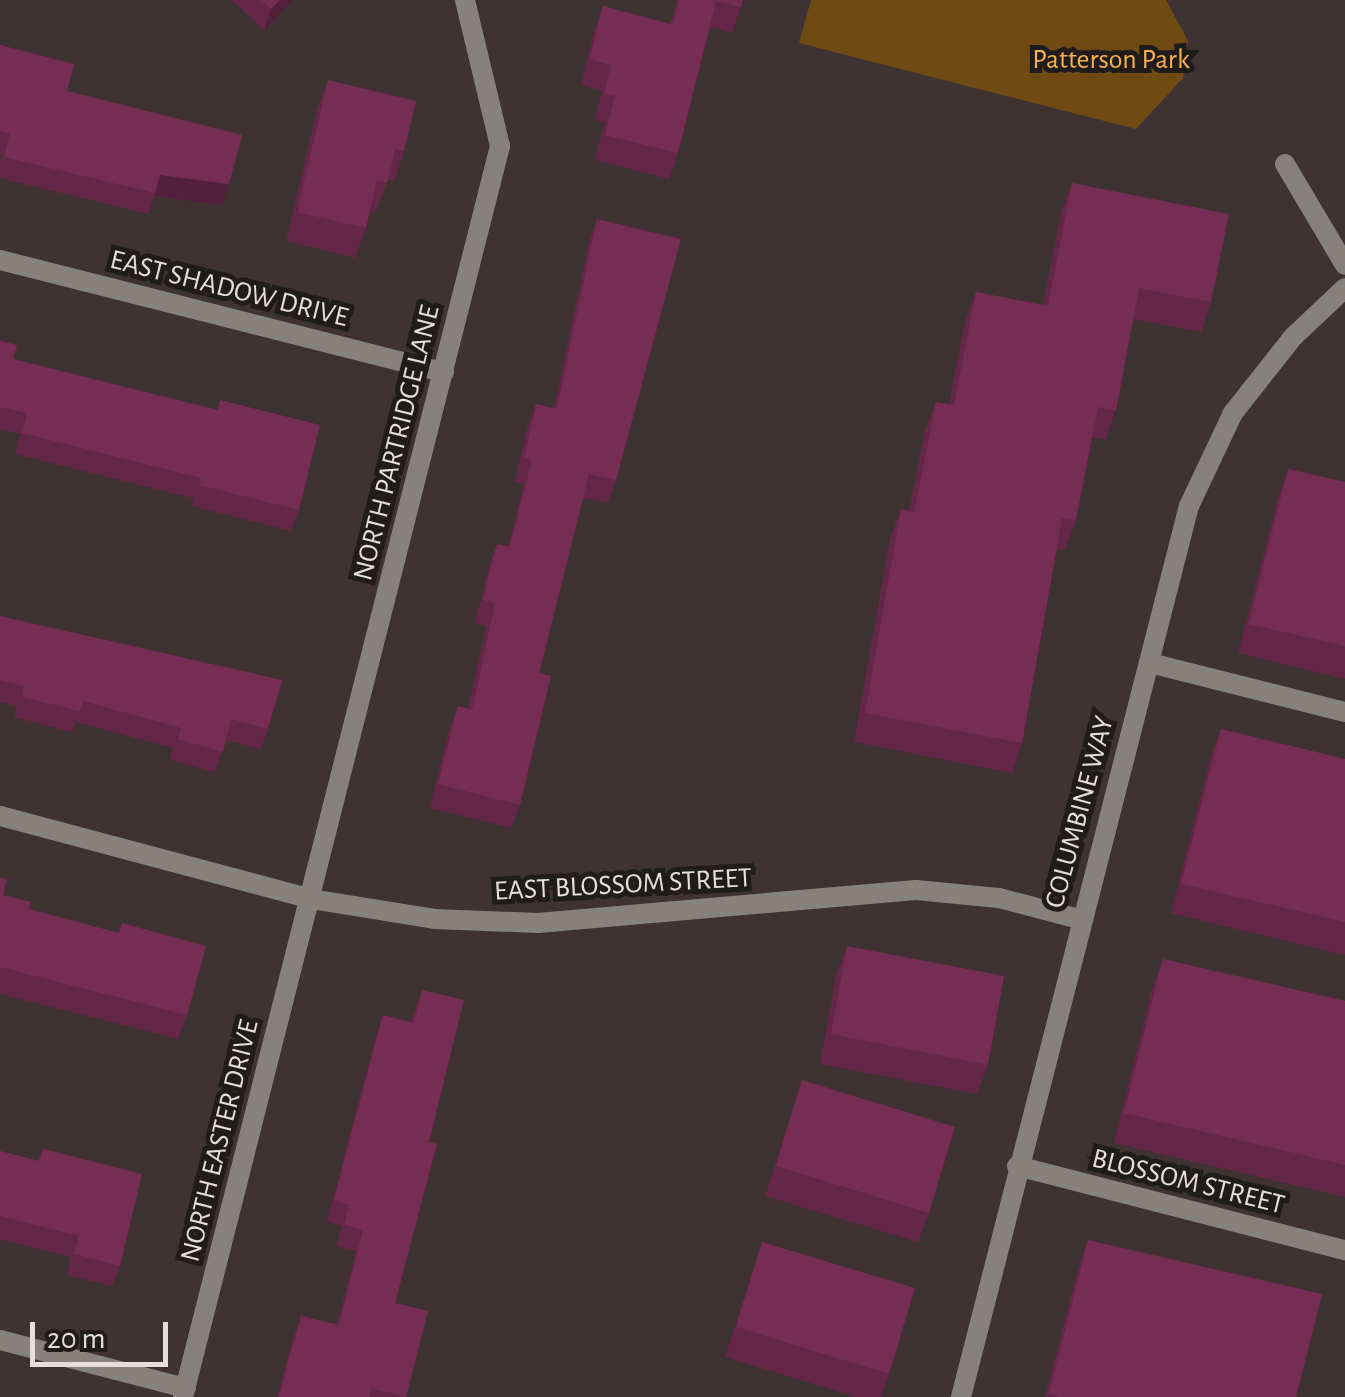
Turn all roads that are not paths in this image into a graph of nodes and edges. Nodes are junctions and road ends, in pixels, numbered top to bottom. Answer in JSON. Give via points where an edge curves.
{"nodes":[{"id":1,"x":465,"y":0,"type":"edge"},
{"id":2,"x":1285,"y":164,"type":"dead end"},
{"id":3,"x":0,"y":260,"type":"edge"},
{"id":4,"x":1345,"y":265,"type":"edge"},
{"id":5,"x":1345,"y":288,"type":"edge"},
{"id":6,"x":444,"y":372,"type":"junction"},
{"id":7,"x":1150,"y":663,"type":"junction"},
{"id":8,"x":1345,"y":712,"type":"edge"},
{"id":9,"x":0,"y":816,"type":"edge"},
{"id":10,"x":311,"y":899,"type":"junction"},
{"id":11,"x":1079,"y":920,"type":"junction"},
{"id":12,"x":1016,"y":1166,"type":"junction"},
{"id":13,"x":1345,"y":1250,"type":"edge"},
{"id":14,"x":0,"y":1340,"type":"edge"},
{"id":15,"x":184,"y":1392,"type":"edge"},
{"id":16,"x":961,"y":1397,"type":"edge"}],
"edges":[{"from":1,"to":6,"type":"street","name":"NORTH PARTRIDGE LANE","via":[[500,146]]},
{"from":2,"to":4,"type":"street"},
{"from":3,"to":6,"type":"street","name":"EAST SHADOW DRIVE"},
{"from":5,"to":7,"type":"street","name":"COLUMBINE WAY","via":[[1293,337],[1233,412],[1189,506]]},
{"from":6,"to":10,"type":"street","name":"NORTH PARTRIDGE LANE"},
{"from":7,"to":8,"type":"street"},
{"from":7,"to":11,"type":"street","name":"COLUMBINE WAY"},
{"from":9,"to":10,"type":"street","name":"EAST BLOSSOM STREET"},
{"from":10,"to":11,"type":"street","name":"EAST BLOSSOM STREET","via":[[417,917],[538,923],[916,890],[999,898]]},
{"from":10,"to":15,"type":"street","name":"NORTH EASTER DRIVE"},
{"from":11,"to":12,"type":"street","name":"COLUMBINE WAY"},
{"from":12,"to":13,"type":"street","name":"BLOSSOM STREET"},
{"from":12,"to":16,"type":"street","name":"COLUMBINE WAY"},
{"from":14,"to":15,"type":"street"}]}
